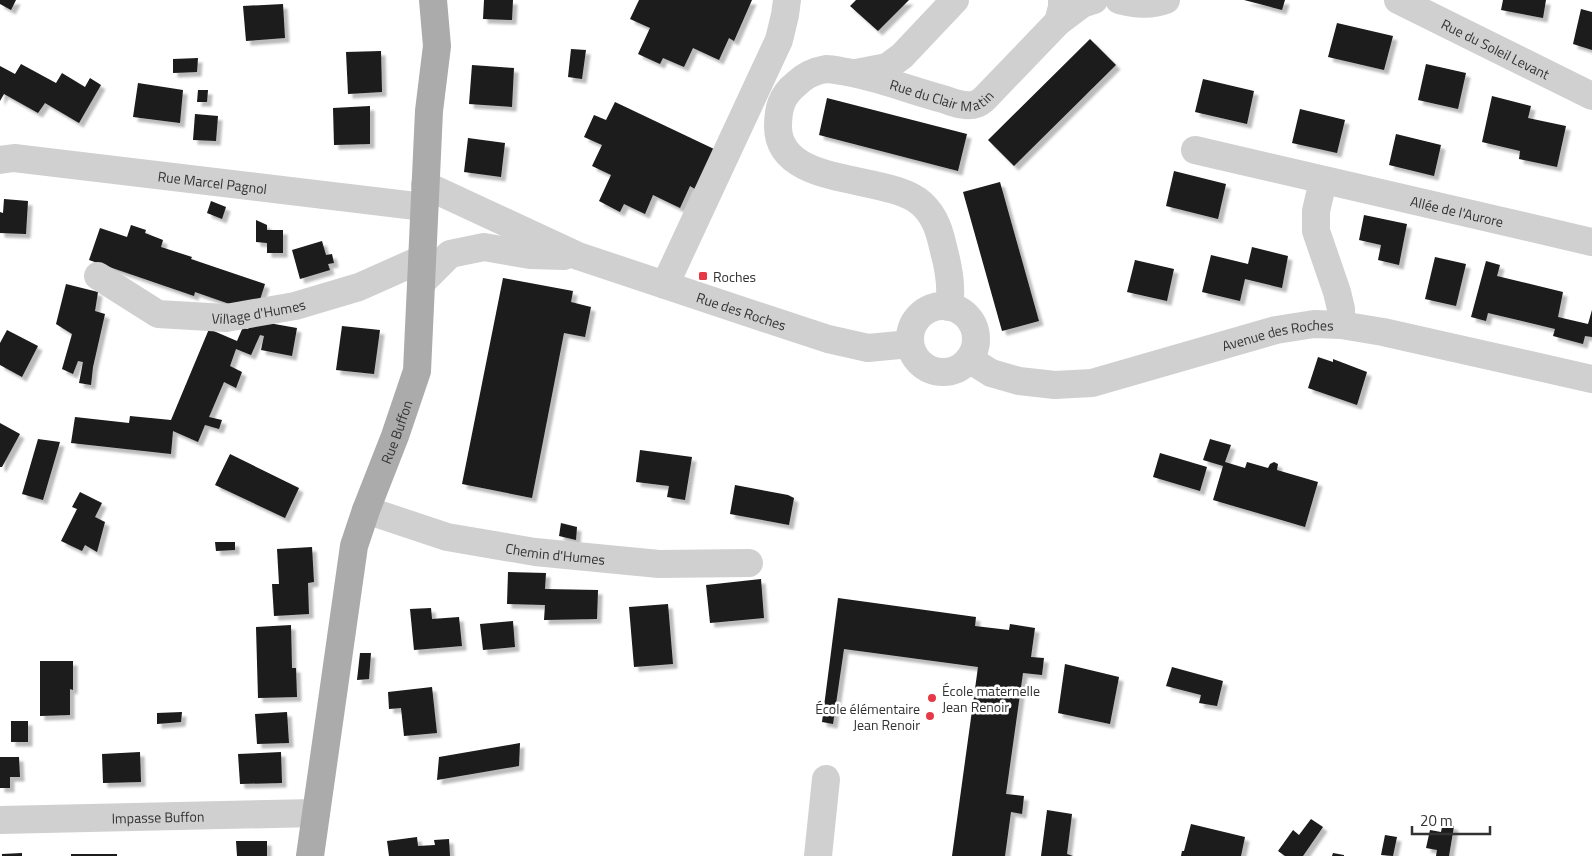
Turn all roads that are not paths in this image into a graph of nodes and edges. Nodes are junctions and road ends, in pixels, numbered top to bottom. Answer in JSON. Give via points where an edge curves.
{"nodes":[{"id":1,"x":433,"y":0,"type":"edge"},
{"id":2,"x":787,"y":0,"type":"edge"},
{"id":3,"x":955,"y":0,"type":"edge"},
{"id":4,"x":1094,"y":0,"type":"edge"},
{"id":5,"x":1119,"y":0,"type":"edge"},
{"id":6,"x":1166,"y":0,"type":"edge"},
{"id":7,"x":1398,"y":0,"type":"edge"},
{"id":8,"x":1060,"y":11,"type":"edge"},
{"id":9,"x":856,"y":73,"type":"junction"},
{"id":10,"x":1592,"y":96,"type":"edge"},
{"id":11,"x":1195,"y":150,"type":"dead end"},
{"id":12,"x":0,"y":160,"type":"edge"},
{"id":13,"x":1322,"y":181,"type":"junction"},
{"id":14,"x":424,"y":196,"type":"junction"},
{"id":15,"x":1592,"y":242,"type":"edge"},
{"id":16,"x":578,"y":256,"type":"junction"},
{"id":17,"x":422,"y":271,"type":"junction"},
{"id":18,"x":98,"y":276,"type":"dead end"},
{"id":19,"x":665,"y":285,"type":"junction"},
{"id":20,"x":949,"y":307,"type":"junction"},
{"id":21,"x":1341,"y":326,"type":"junction"},
{"id":22,"x":910,"y":344,"type":"junction"},
{"id":23,"x":969,"y":359,"type":"junction"},
{"id":24,"x":1592,"y":379,"type":"edge"},
{"id":25,"x":366,"y":510,"type":"junction"},
{"id":26,"x":749,"y":563,"type":"dead end"},
{"id":27,"x":826,"y":779,"type":"dead end"},
{"id":28,"x":316,"y":814,"type":"junction"},
{"id":29,"x":0,"y":820,"type":"edge"},
{"id":30,"x":310,"y":856,"type":"edge"},
{"id":31,"x":818,"y":856,"type":"edge"}],
"edges":[{"from":1,"to":14,"type":"main road","name":"Rue Buffon","via":[[437,46]]},
{"from":2,"to":19,"type":"street","via":[[779,40]]},
{"from":3,"to":9,"type":"street","name":"Rue du Clair Matin","via":[[902,56],[887,67]]},
{"from":4,"to":8,"type":"street","name":"Rue du Clair Matin"},
{"from":5,"to":6,"type":"street","via":[[1144,5]]},
{"from":7,"to":10,"type":"street","name":"Rue du Soleil Levant"},
{"from":8,"to":9,"type":"street","name":"Rue du Clair Matin","via":[[985,98],[976,104],[964,105]]},
{"from":9,"to":20,"type":"street","name":"Rue du Clair Matin","via":[[826,69],[804,76],[787,91],[778,112],[778,137],[790,156],[806,168],[906,194],[921,203],[940,229],[951,296]]},
{"from":11,"to":13,"type":"street","name":"Allée de l'Aurore"},
{"from":12,"to":14,"type":"street","name":"Rue Marcel Pagnol","via":[[14,158]]},
{"from":13,"to":15,"type":"street","name":"Allée de l'Aurore"},
{"from":13,"to":21,"type":"street","via":[[1316,231],[1338,292]]},
{"from":14,"to":16,"type":"street","name":"Rue des Roches"},
{"from":14,"to":17,"type":"main road","name":"Rue Buffon"},
{"from":16,"to":17,"type":"street","name":"Rue des Roches","via":[[530,255],[484,247],[450,254]]},
{"from":16,"to":19,"type":"street","name":"Rue des Roches"},
{"from":17,"to":18,"type":"street","name":"Village d'Humes","via":[[295,306],[226,318],[158,314]]},
{"from":17,"to":25,"type":"main road","name":"Rue Buffon","via":[[417,371]]},
{"from":19,"to":22,"type":"street","name":"Rue des Roches","via":[[828,339],[868,348]]},
{"from":20,"to":22,"type":"street","via":[[934,308],[920,315],[910,334]]},
{"from":20,"to":23,"type":"street","via":[[968,318],[973,328],[974,349]]},
{"from":21,"to":23,"type":"street","name":"Avenue des Roches","via":[[1314,324],[1276,330],[1092,383],[1055,386],[1019,381],[992,373]]},
{"from":21,"to":24,"type":"street","name":"Avenue des Roches","via":[[1384,332]]},
{"from":22,"to":23,"type":"street","via":[[920,364],[929,370],[951,371]]},
{"from":25,"to":26,"type":"street","name":"Chemin d'Humes","via":[[446,538],[535,552],[659,564]]},
{"from":25,"to":28,"type":"main road","name":"Rue Buffon","via":[[354,546]]},
{"from":27,"to":31,"type":"street"},
{"from":28,"to":29,"type":"street","name":"Impasse Buffon"},
{"from":28,"to":30,"type":"main road","name":"Rue Buffon"}]}
